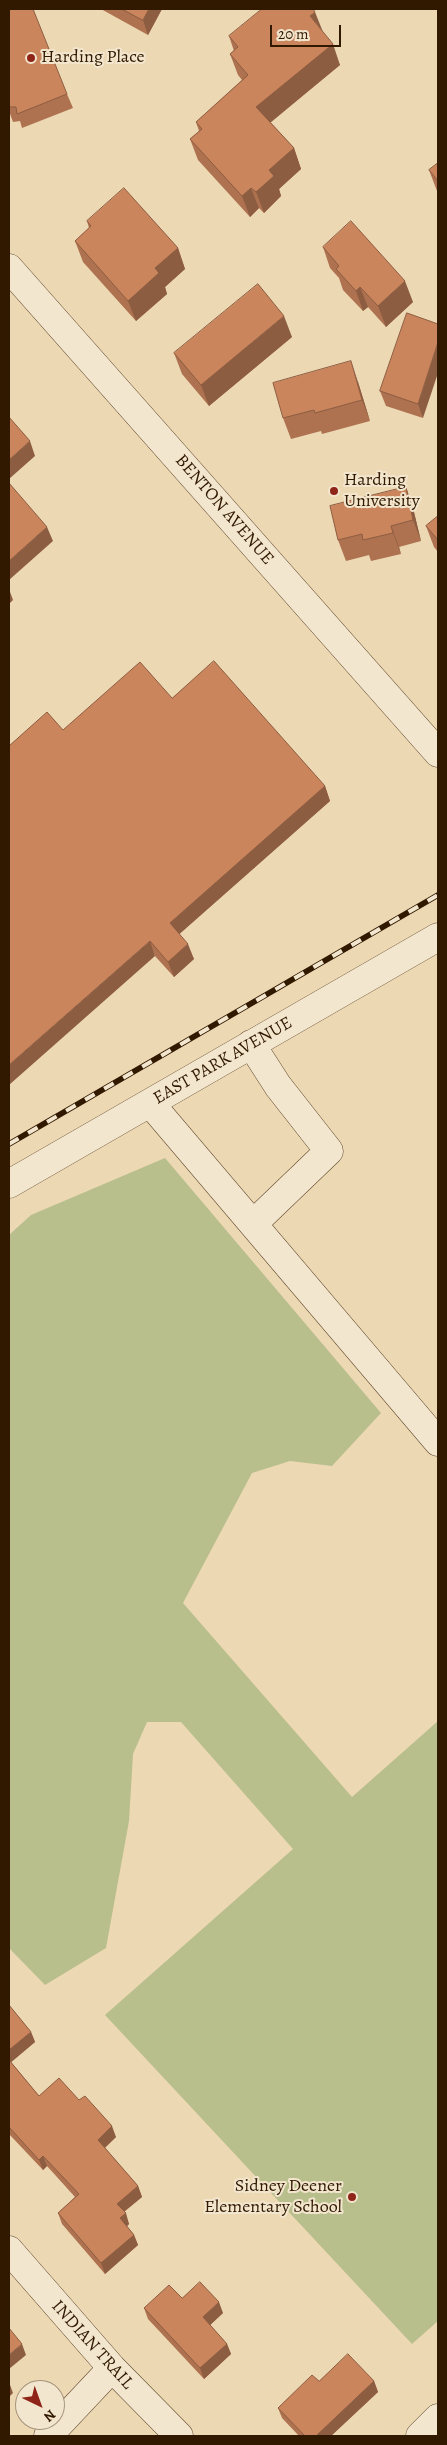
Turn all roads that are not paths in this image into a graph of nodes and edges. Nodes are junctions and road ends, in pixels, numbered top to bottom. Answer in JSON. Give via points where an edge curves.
{"nodes":[{"id":1,"x":9,"y":268,"type":"edge"},
{"id":2,"x":438,"y":753,"type":"edge"},
{"id":3,"x":438,"y":937,"type":"edge"},
{"id":4,"x":251,"y":1044,"type":"junction"},
{"id":5,"x":150,"y":1103,"type":"junction"},
{"id":6,"x":9,"y":1184,"type":"edge"},
{"id":7,"x":253,"y":1224,"type":"junction"},
{"id":8,"x":438,"y":1442,"type":"edge"},
{"id":9,"x":9,"y":2250,"type":"edge"},
{"id":10,"x":112,"y":2368,"type":"junction"},
{"id":11,"x":438,"y":2418,"type":"edge"},
{"id":12,"x":48,"y":2436,"type":"edge"},
{"id":13,"x":179,"y":2436,"type":"edge"},
{"id":14,"x":420,"y":2436,"type":"edge"}],
"edges":[{"from":1,"to":2,"type":"street","name":"BENTON AVENUE"},
{"from":3,"to":4,"type":"street","name":"EAST PARK AVENUE"},
{"from":4,"to":5,"type":"street","name":"EAST PARK AVENUE"},
{"from":4,"to":7,"type":"street","via":[[278,1086],[329,1151]]},
{"from":5,"to":6,"type":"street","name":"EAST PARK AVENUE"},
{"from":5,"to":7,"type":"street"},
{"from":7,"to":8,"type":"street"},
{"from":9,"to":10,"type":"street","name":"INDIAN TRAIL"},
{"from":10,"to":12,"type":"street"},
{"from":10,"to":13,"type":"street","name":"INDIAN TRAIL"},
{"from":11,"to":14,"type":"street"}]}
